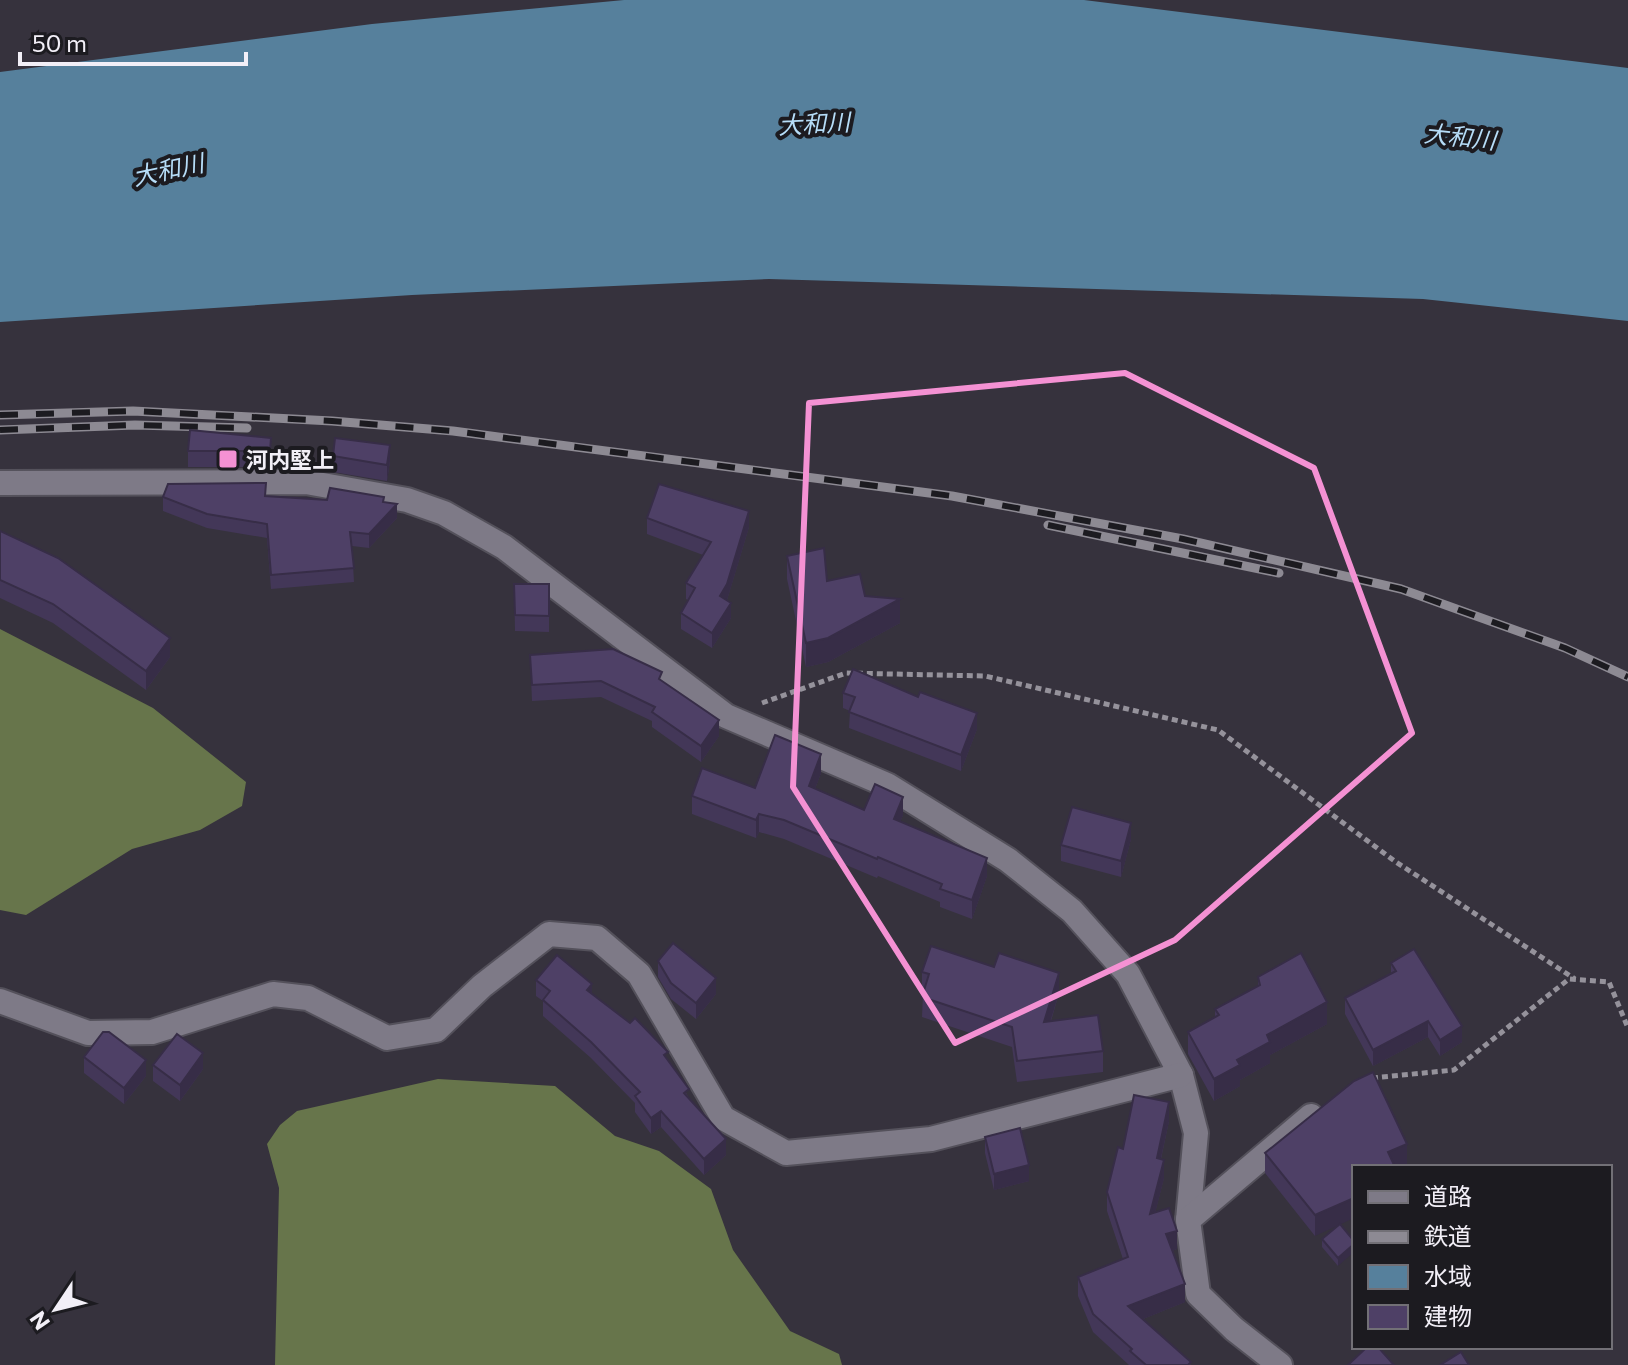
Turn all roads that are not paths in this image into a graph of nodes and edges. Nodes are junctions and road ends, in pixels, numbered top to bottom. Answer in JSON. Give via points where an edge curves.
{"nodes":[{"id":1,"x":0,"y":483,"type":"edge"},
{"id":2,"x":0,"y":1001,"type":"edge"},
{"id":3,"x":1181,"y":1075,"type":"junction"},
{"id":4,"x":1357,"y":1080,"type":"edge"},
{"id":5,"x":1188,"y":1220,"type":"junction"},
{"id":6,"x":1280,"y":1365,"type":"edge"}],
"edges":[{"from":1,"to":3,"type":"street","via":[[306,482],[407,500],[444,513],[504,547],[726,716],[887,785],[1019,869],[1072,911],[1128,974]]},
{"from":2,"to":3,"type":"street","via":[[88,1033],[152,1032],[273,994],[308,998],[387,1038],[436,1030],[549,934],[597,938],[639,974],[723,1118],[786,1153],[931,1139]]},
{"from":3,"to":5,"type":"street","via":[[1196,1133]]},
{"from":4,"to":5,"type":"street"},
{"from":5,"to":6,"type":"street","via":[[1198,1294]]}]}
